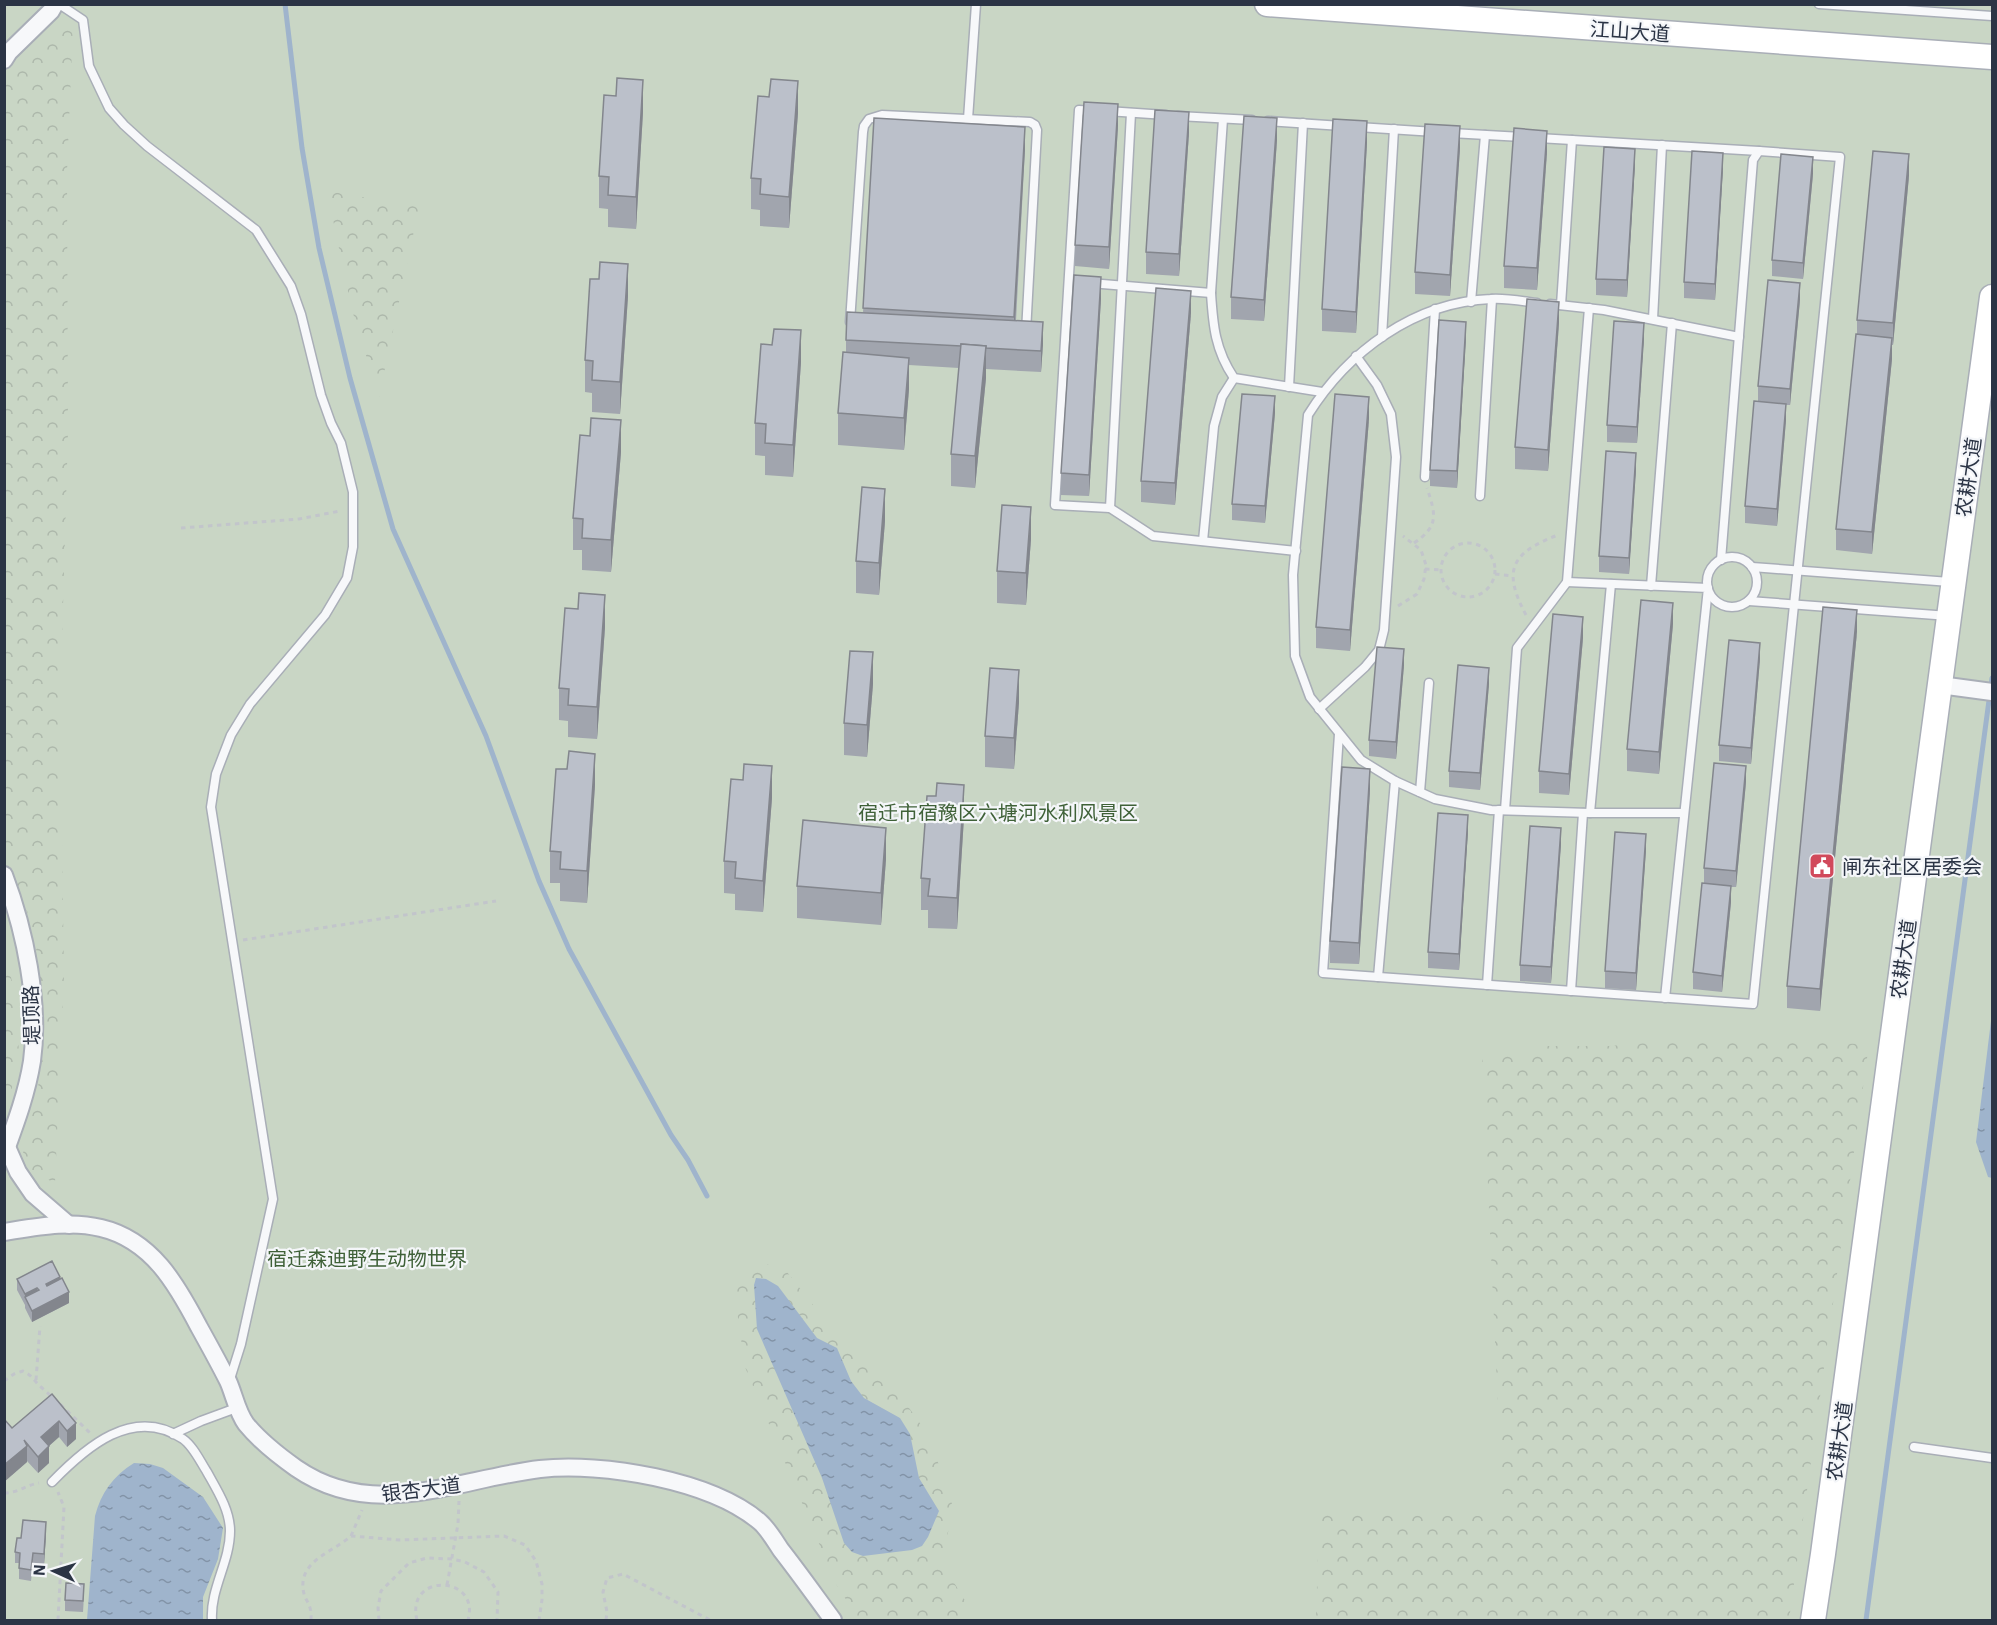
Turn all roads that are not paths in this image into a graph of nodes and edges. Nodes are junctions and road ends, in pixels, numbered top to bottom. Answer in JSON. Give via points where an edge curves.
{"nodes":[{"id":1,"x":57,"y":4,"type":"edge"},
{"id":2,"x":976,"y":4,"type":"edge"},
{"id":3,"x":1267,"y":4,"type":"edge"},
{"id":4,"x":1819,"y":4,"type":"edge"},
{"id":5,"x":1992,"y":16,"type":"edge"},
{"id":6,"x":1992,"y":57,"type":"edge"},
{"id":7,"x":4,"y":60,"type":"edge"},
{"id":8,"x":1131,"y":113,"type":"junction"},
{"id":9,"x":968,"y":119,"type":"junction"},
{"id":10,"x":1223,"y":119,"type":"junction"},
{"id":11,"x":1303,"y":123,"type":"junction"},
{"id":12,"x":1394,"y":129,"type":"junction"},
{"id":13,"x":1485,"y":135,"type":"junction"},
{"id":14,"x":1572,"y":140,"type":"junction"},
{"id":15,"x":1662,"y":146,"type":"junction"},
{"id":16,"x":1759,"y":151,"type":"junction"},
{"id":17,"x":1069,"y":281,"type":"junction"},
{"id":18,"x":1122,"y":286,"type":"junction"},
{"id":19,"x":1211,"y":292,"type":"junction"},
{"id":20,"x":1992,"y":297,"type":"edge"},
{"id":21,"x":1492,"y":299,"type":"junction"},
{"id":22,"x":1472,"y":302,"type":"junction"},
{"id":23,"x":1561,"y":305,"type":"junction"},
{"id":24,"x":1590,"y":308,"type":"junction"},
{"id":25,"x":1435,"y":309,"type":"junction"},
{"id":26,"x":1653,"y":319,"type":"junction"},
{"id":27,"x":1672,"y":323,"type":"junction"},
{"id":28,"x":849,"y":325,"type":"edge"},
{"id":29,"x":1026,"y":336,"type":"edge"},
{"id":30,"x":1382,"y":337,"type":"junction"},
{"id":31,"x":1739,"y":337,"type":"junction"},
{"id":32,"x":1356,"y":356,"type":"junction"},
{"id":33,"x":1234,"y":378,"type":"junction"},
{"id":34,"x":1289,"y":387,"type":"junction"},
{"id":35,"x":1322,"y":392,"type":"junction"},
{"id":36,"x":1425,"y":477,"type":"road end"},
{"id":37,"x":1480,"y":496,"type":"dead end"},
{"id":38,"x":1110,"y":508,"type":"junction"},
{"id":39,"x":1203,"y":542,"type":"junction"},
{"id":40,"x":1296,"y":551,"type":"junction"},
{"id":41,"x":1721,"y":560,"type":"junction"},
{"id":42,"x":1752,"y":567,"type":"junction"},
{"id":43,"x":1798,"y":570,"type":"junction"},
{"id":44,"x":1567,"y":582,"type":"junction"},
{"id":45,"x":1954,"y":583,"type":"junction"},
{"id":46,"x":1611,"y":584,"type":"junction"},
{"id":47,"x":1651,"y":586,"type":"junction"},
{"id":48,"x":1708,"y":588,"type":"junction"},
{"id":49,"x":1749,"y":601,"type":"junction"},
{"id":50,"x":1795,"y":604,"type":"junction"},
{"id":51,"x":1949,"y":616,"type":"junction"},
{"id":52,"x":1429,"y":683,"type":"dead end"},
{"id":53,"x":1940,"y":685,"type":"junction"},
{"id":54,"x":1987,"y":691,"type":"edge"},
{"id":55,"x":1319,"y":709,"type":"junction"},
{"id":56,"x":1339,"y":734,"type":"junction"},
{"id":57,"x":1395,"y":780,"type":"junction"},
{"id":58,"x":1420,"y":792,"type":"junction"},
{"id":59,"x":1502,"y":810,"type":"junction"},
{"id":60,"x":1586,"y":813,"type":"junction"},
{"id":61,"x":1684,"y":813,"type":"junction"},
{"id":62,"x":4,"y":875,"type":"edge"},
{"id":63,"x":1378,"y":977,"type":"junction"},
{"id":64,"x":1487,"y":985,"type":"junction"},
{"id":65,"x":1571,"y":991,"type":"junction"},
{"id":66,"x":1665,"y":998,"type":"junction"},
{"id":67,"x":6,"y":1151,"type":"edge"},
{"id":68,"x":69,"y":1224,"type":"junction"},
{"id":69,"x":4,"y":1232,"type":"edge"},
{"id":70,"x":228,"y":1382,"type":"junction"},
{"id":71,"x":239,"y":1407,"type":"junction"},
{"id":72,"x":173,"y":1434,"type":"junction"},
{"id":73,"x":1914,"y":1447,"type":"dead end"},
{"id":74,"x":1992,"y":1458,"type":"edge"},
{"id":75,"x":52,"y":1482,"type":"road end"},
{"id":76,"x":212,"y":1620,"type":"edge"},
{"id":77,"x":833,"y":1620,"type":"edge"},
{"id":78,"x":1813,"y":1620,"type":"edge"}],
"edges":[{"from":1,"to":7,"type":"street"},
{"from":1,"to":70,"type":"lane","via":[[83,20],[89,66],[109,108],[147,146],[256,230],[273,255],[301,314],[321,395],[341,443],[353,492],[353,547],[347,578],[325,615],[250,704],[231,735],[216,774],[211,807],[273,1199],[241,1344]]},
{"from":2,"to":9,"type":"lane"},
{"from":3,"to":6,"type":"street","name":"江山大道"},
{"from":4,"to":5,"type":"lane"},
{"from":8,"to":10,"type":"lane"},
{"from":8,"to":17,"type":"lane","via":[[1079,110]]},
{"from":8,"to":18,"type":"lane"},
{"from":9,"to":28,"type":"lane","via":[[875,116],[864,126]]},
{"from":9,"to":29,"type":"lane","via":[[1030,122],[1037,130]]},
{"from":10,"to":11,"type":"lane"},
{"from":10,"to":19,"type":"lane"},
{"from":11,"to":12,"type":"lane"},
{"from":11,"to":34,"type":"lane"},
{"from":12,"to":13,"type":"lane"},
{"from":12,"to":30,"type":"lane"},
{"from":13,"to":14,"type":"lane"},
{"from":13,"to":22,"type":"lane"},
{"from":14,"to":15,"type":"lane"},
{"from":14,"to":23,"type":"lane"},
{"from":15,"to":16,"type":"lane"},
{"from":15,"to":26,"type":"lane"},
{"from":16,"to":31,"type":"lane","via":[[1753,160]]},
{"from":16,"to":43,"type":"lane","via":[[1840,157]]},
{"from":17,"to":18,"type":"lane"},
{"from":17,"to":38,"type":"lane","via":[[1055,505]]},
{"from":18,"to":19,"type":"lane"},
{"from":18,"to":38,"type":"lane"},
{"from":19,"to":33,"type":"lane","via":[[1218,348]]},
{"from":20,"to":45,"type":"street","name":"农耕大道"},
{"from":21,"to":22,"type":"lane"},
{"from":21,"to":23,"type":"lane"},
{"from":21,"to":37,"type":"lane"},
{"from":22,"to":25,"type":"lane"},
{"from":23,"to":24,"type":"lane"},
{"from":24,"to":26,"type":"lane"},
{"from":24,"to":44,"type":"lane"},
{"from":25,"to":30,"type":"lane"},
{"from":25,"to":36,"type":"lane"},
{"from":26,"to":27,"type":"lane"},
{"from":27,"to":31,"type":"lane"},
{"from":27,"to":47,"type":"lane"},
{"from":30,"to":32,"type":"lane"},
{"from":31,"to":41,"type":"lane"},
{"from":32,"to":35,"type":"lane"},
{"from":32,"to":55,"type":"lane","via":[[1391,414],[1396,457],[1386,612],[1379,650]]},
{"from":33,"to":34,"type":"lane"},
{"from":33,"to":39,"type":"lane","via":[[1222,397],[1214,426]]},
{"from":34,"to":35,"type":"lane"},
{"from":35,"to":40,"type":"lane","via":[[1308,415]]},
{"from":38,"to":39,"type":"lane","via":[[1153,536]]},
{"from":39,"to":40,"type":"lane"},
{"from":40,"to":55,"type":"lane","via":[[1295,656],[1310,697]]},
{"from":41,"to":42,"type":"lane","via":[[1738,558]]},
{"from":41,"to":48,"type":"lane","via":[[1709,572]]},
{"from":42,"to":43,"type":"lane"},
{"from":42,"to":49,"type":"lane","via":[[1756,588]]},
{"from":43,"to":45,"type":"lane"},
{"from":43,"to":50,"type":"lane"},
{"from":44,"to":46,"type":"lane"},
{"from":44,"to":59,"type":"lane","via":[[1517,648]]},
{"from":45,"to":51,"type":"street","name":"农耕大道"},
{"from":46,"to":47,"type":"lane"},
{"from":46,"to":60,"type":"lane"},
{"from":47,"to":48,"type":"lane"},
{"from":48,"to":49,"type":"lane","via":[[1711,596],[1724,606],[1742,606]]},
{"from":48,"to":61,"type":"lane"},
{"from":49,"to":50,"type":"lane"},
{"from":50,"to":51,"type":"lane"},
{"from":50,"to":66,"type":"lane","via":[[1753,1004]]},
{"from":51,"to":53,"type":"street","name":"农耕大道"},
{"from":52,"to":58,"type":"lane"},
{"from":53,"to":54,"type":"street"},
{"from":53,"to":78,"type":"street","name":"农耕大道"},
{"from":55,"to":56,"type":"lane"},
{"from":56,"to":57,"type":"lane","via":[[1361,760]]},
{"from":56,"to":63,"type":"lane","via":[[1323,973]]},
{"from":57,"to":58,"type":"lane"},
{"from":57,"to":63,"type":"lane"},
{"from":58,"to":59,"type":"lane","via":[[1435,799]]},
{"from":59,"to":60,"type":"lane"},
{"from":59,"to":64,"type":"lane"},
{"from":60,"to":61,"type":"lane"},
{"from":60,"to":65,"type":"lane"},
{"from":61,"to":66,"type":"lane"},
{"from":62,"to":67,"type":"street","name":"堤顶路","via":[[19,917],[32,984],[34,1025],[32,1062]]},
{"from":63,"to":64,"type":"lane"},
{"from":64,"to":65,"type":"lane"},
{"from":65,"to":66,"type":"lane"},
{"from":67,"to":68,"type":"street","via":[[33,1194]]},
{"from":68,"to":69,"type":"street","name":"银杏大道"},
{"from":68,"to":70,"type":"street","name":"银杏大道","via":[[102,1228],[127,1238],[162,1266],[178,1288]]},
{"from":70,"to":71,"type":"street","name":"银杏大道"},
{"from":71,"to":72,"type":"lane"},
{"from":71,"to":77,"type":"street","name":"银杏大道","via":[[245,1422],[296,1468],[350,1492],[390,1496],[540,1469],[602,1468],[653,1477],[720,1496],[761,1522]]},
{"from":72,"to":75,"type":"lane","via":[[147,1426],[126,1429],[75,1458]]},
{"from":72,"to":76,"type":"lane","via":[[184,1439],[195,1452],[226,1507],[230,1530]]},
{"from":73,"to":74,"type":"lane"}]}
